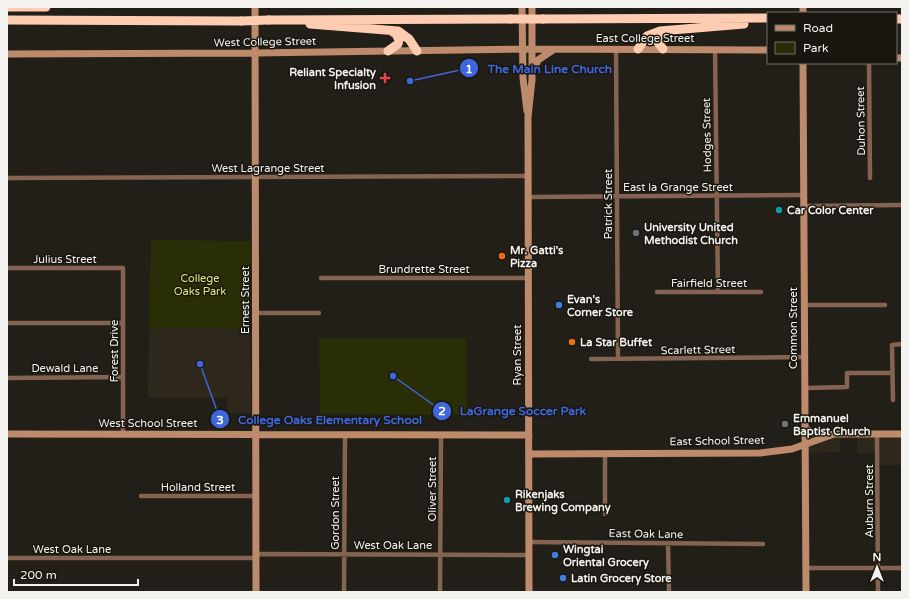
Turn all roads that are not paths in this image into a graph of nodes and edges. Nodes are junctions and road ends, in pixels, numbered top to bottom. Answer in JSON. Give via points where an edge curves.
{"nodes":[{"id":1,"x":7,"y":7,"type":"edge"},
{"id":2,"x":46,"y":7,"type":"edge"},
{"id":3,"x":255,"y":7,"type":"edge"},
{"id":4,"x":522,"y":7,"type":"edge"},
{"id":5,"x":532,"y":7,"type":"edge"},
{"id":6,"x":767,"y":18,"type":"edge"},
{"id":7,"x":7,"y":20,"type":"edge"},
{"id":8,"x":279,"y":20,"type":"junction"},
{"id":9,"x":767,"y":22,"type":"edge"},
{"id":10,"x":390,"y":30,"type":"junction"},
{"id":11,"x":660,"y":31,"type":"junction"},
{"id":12,"x":523,"y":49,"type":"junction"},
{"id":13,"x":532,"y":49,"type":"junction"},
{"id":14,"x":556,"y":49,"type":"junction"},
{"id":15,"x":616,"y":49,"type":"junction"},
{"id":16,"x":638,"y":49,"type":"junction"},
{"id":17,"x":663,"y":49,"type":"junction"},
{"id":18,"x":714,"y":49,"type":"junction"},
{"id":19,"x":417,"y":50,"type":"junction"},
{"id":20,"x":767,"y":50,"type":"edge"},
{"id":21,"x":388,"y":51,"type":"junction"},
{"id":22,"x":255,"y":53,"type":"junction"},
{"id":23,"x":7,"y":54,"type":"edge"},
{"id":24,"x":803,"y":64,"type":"edge"},
{"id":25,"x":869,"y":64,"type":"edge"},
{"id":26,"x":532,"y":80,"type":"junction"},
{"id":27,"x":528,"y":117,"type":"junction"},
{"id":28,"x":528,"y":176,"type":"junction"},
{"id":29,"x":256,"y":177,"type":"junction"},
{"id":30,"x":7,"y":178,"type":"edge"},
{"id":31,"x":870,"y":178,"type":"dead end"},
{"id":32,"x":804,"y":195,"type":"junction"},
{"id":33,"x":716,"y":196,"type":"junction"},
{"id":34,"x":528,"y":197,"type":"junction"},
{"id":35,"x":617,"y":197,"type":"junction"},
{"id":36,"x":902,"y":205,"type":"edge"},
{"id":37,"x":804,"y":206,"type":"junction"},
{"id":38,"x":7,"y":268,"type":"edge"},
{"id":39,"x":123,"y":268,"type":"joint"},
{"id":40,"x":321,"y":278,"type":"dead end"},
{"id":41,"x":528,"y":278,"type":"junction"},
{"id":42,"x":657,"y":292,"type":"dead end"},
{"id":43,"x":718,"y":292,"type":"junction"},
{"id":44,"x":761,"y":292,"type":"dead end"},
{"id":45,"x":804,"y":305,"type":"junction"},
{"id":46,"x":885,"y":305,"type":"dead end"},
{"id":47,"x":256,"y":313,"type":"junction"},
{"id":48,"x":319,"y":313,"type":"dead end"},
{"id":49,"x":7,"y":323,"type":"edge"},
{"id":50,"x":123,"y":323,"type":"junction"},
{"id":51,"x":902,"y":344,"type":"edge"},
{"id":52,"x":804,"y":357,"type":"junction"},
{"id":53,"x":591,"y":359,"type":"dead end"},
{"id":54,"x":618,"y":359,"type":"junction"},
{"id":55,"x":892,"y":373,"type":"junction"},
{"id":56,"x":7,"y":378,"type":"edge"},
{"id":57,"x":123,"y":378,"type":"junction"},
{"id":58,"x":805,"y":388,"type":"junction"},
{"id":59,"x":893,"y":400,"type":"dead end"},
{"id":60,"x":806,"y":429,"type":"junction"},
{"id":61,"x":7,"y":434,"type":"edge"},
{"id":62,"x":123,"y":434,"type":"junction"},
{"id":63,"x":256,"y":434,"type":"junction"},
{"id":64,"x":345,"y":434,"type":"junction"},
{"id":65,"x":834,"y":434,"type":"junction"},
{"id":66,"x":877,"y":434,"type":"junction"},
{"id":67,"x":902,"y":434,"type":"edge"},
{"id":68,"x":441,"y":435,"type":"junction"},
{"id":69,"x":529,"y":435,"type":"junction"},
{"id":70,"x":805,"y":446,"type":"junction"},
{"id":71,"x":760,"y":452,"type":"junction"},
{"id":72,"x":605,"y":453,"type":"junction"},
{"id":73,"x":529,"y":454,"type":"junction"},
{"id":74,"x":805,"y":456,"type":"junction"},
{"id":75,"x":140,"y":496,"type":"dead end"},
{"id":76,"x":256,"y":496,"type":"junction"},
{"id":77,"x":605,"y":514,"type":"dead end"},
{"id":78,"x":529,"y":542,"type":"junction"},
{"id":79,"x":668,"y":543,"type":"junction"},
{"id":80,"x":763,"y":544,"type":"dead end"},
{"id":81,"x":344,"y":554,"type":"junction"},
{"id":82,"x":440,"y":554,"type":"junction"},
{"id":83,"x":529,"y":555,"type":"junction"},
{"id":84,"x":256,"y":556,"type":"junction"},
{"id":85,"x":7,"y":558,"type":"edge"},
{"id":86,"x":806,"y":568,"type":"junction"},
{"id":87,"x":878,"y":568,"type":"junction"},
{"id":88,"x":902,"y":568,"type":"edge"},
{"id":89,"x":256,"y":592,"type":"edge"},
{"id":90,"x":344,"y":592,"type":"edge"},
{"id":91,"x":440,"y":592,"type":"edge"},
{"id":92,"x":529,"y":592,"type":"edge"},
{"id":93,"x":669,"y":592,"type":"edge"},
{"id":94,"x":806,"y":592,"type":"edge"},
{"id":95,"x":878,"y":592,"type":"edge"}],
"edges":[{"from":1,"to":2,"type":"highway"},
{"from":3,"to":22,"type":"street","name":"Ernest Street"},
{"from":4,"to":12,"type":"street","name":"Ryan Street"},
{"from":5,"to":13,"type":"street","name":"Ryan Street"},
{"from":6,"to":8,"type":"highway","bridge":true},
{"from":7,"to":8,"type":"highway","bridge":true},
{"from":8,"to":10,"type":"highway","via":[[353,29]]},
{"from":9,"to":11,"type":"highway"},
{"from":10,"to":19,"type":"highway","via":[[410,38]]},
{"from":10,"to":21,"type":"highway","via":[[399,40],[398,44]]},
{"from":11,"to":16,"type":"highway","via":[[647,36]]},
{"from":11,"to":17,"type":"highway","via":[[657,41]]},
{"from":12,"to":13,"type":"street","name":"East College Street"},
{"from":12,"to":19,"type":"street","name":"West College Street"},
{"from":12,"to":27,"type":"street","name":"Ryan Street","via":[[524,93]]},
{"from":13,"to":14,"type":"street","name":"East College Street"},
{"from":13,"to":26,"type":"street","name":"Ryan Street"},
{"from":14,"to":15,"type":"street","name":"East College Street"},
{"from":14,"to":26,"type":"street","via":[[541,56]]},
{"from":15,"to":16,"type":"street","name":"East College Street"},
{"from":15,"to":35,"type":"street","name":"Patrick Street"},
{"from":16,"to":17,"type":"street","name":"East College Street"},
{"from":17,"to":18,"type":"street","name":"East College Street"},
{"from":18,"to":20,"type":"street","name":"East College Street"},
{"from":18,"to":33,"type":"street","name":"Hodges Street"},
{"from":19,"to":21,"type":"street","name":"West College Street"},
{"from":21,"to":22,"type":"street","name":"West College Street"},
{"from":22,"to":23,"type":"street","name":"West College Street"},
{"from":22,"to":29,"type":"street","name":"Ernest Street"},
{"from":24,"to":32,"type":"street","name":"Common Street"},
{"from":25,"to":31,"type":"street","name":"Duhon Street"},
{"from":26,"to":27,"type":"street","name":"Ryan Street"},
{"from":27,"to":28,"type":"street","name":"Ryan Street"},
{"from":28,"to":29,"type":"street","name":"West Lagrange Street"},
{"from":28,"to":34,"type":"street","name":"Ryan Street"},
{"from":29,"to":30,"type":"street","name":"West Lagrange Street"},
{"from":29,"to":47,"type":"street","name":"Ernest Street"},
{"from":32,"to":33,"type":"street","name":"East la Grange Street"},
{"from":32,"to":37,"type":"street","name":"Common Street"},
{"from":33,"to":35,"type":"street","name":"East la Grange Street"},
{"from":33,"to":43,"type":"street","name":"Hodges Street"},
{"from":34,"to":35,"type":"street","name":"East la Grange Street"},
{"from":34,"to":41,"type":"street","name":"Ryan Street"},
{"from":35,"to":54,"type":"street","name":"Patrick Street"},
{"from":36,"to":37,"type":"street"},
{"from":37,"to":45,"type":"street","name":"Common Street"},
{"from":38,"to":39,"type":"street","name":"Julius Street"},
{"from":39,"to":50,"type":"street","name":"Forest Drive"},
{"from":40,"to":41,"type":"street","name":"Brundrette Street"},
{"from":41,"to":69,"type":"street","name":"Ryan Street"},
{"from":42,"to":43,"type":"street","name":"Fairfield Street"},
{"from":43,"to":44,"type":"street","name":"Fairfield Street"},
{"from":45,"to":46,"type":"street"},
{"from":45,"to":52,"type":"street","name":"Common Street"},
{"from":47,"to":48,"type":"street"},
{"from":47,"to":63,"type":"street","name":"Ernest Street"},
{"from":49,"to":50,"type":"street"},
{"from":50,"to":57,"type":"street","name":"Forest Drive"},
{"from":51,"to":55,"type":"street","via":[[892,345]]},
{"from":52,"to":54,"type":"street","name":"Scarlett Street"},
{"from":52,"to":58,"type":"street","name":"Common Street"},
{"from":53,"to":54,"type":"street","name":"Scarlett Street"},
{"from":55,"to":58,"type":"street","via":[[847,373],[847,387]]},
{"from":55,"to":59,"type":"street"},
{"from":56,"to":57,"type":"street","name":"Dewald Lane"},
{"from":57,"to":62,"type":"street","name":"Forest Drive"},
{"from":58,"to":60,"type":"street","name":"Common Street"},
{"from":60,"to":65,"type":"street"},
{"from":60,"to":70,"type":"street","name":"Common Street"},
{"from":61,"to":62,"type":"street","name":"West School Street"},
{"from":62,"to":63,"type":"street","name":"West School Street"},
{"from":63,"to":64,"type":"street","name":"West School Street"},
{"from":63,"to":76,"type":"street","name":"Ernest Street"},
{"from":64,"to":68,"type":"street","name":"West School Street"},
{"from":64,"to":81,"type":"street","name":"Gordon Street"},
{"from":65,"to":66,"type":"street","name":"East School Street"},
{"from":65,"to":70,"type":"street","name":"East School Street"},
{"from":66,"to":67,"type":"street","name":"East School Street"},
{"from":66,"to":87,"type":"street","name":"Auburn Street"},
{"from":68,"to":69,"type":"street","name":"West School Street"},
{"from":68,"to":82,"type":"street","name":"Oliver Street"},
{"from":69,"to":73,"type":"street","name":"Ryan Street"},
{"from":70,"to":71,"type":"street","name":"East School Street"},
{"from":70,"to":74,"type":"street","name":"Common Street"},
{"from":71,"to":72,"type":"street","name":"East School Street"},
{"from":71,"to":74,"type":"street"},
{"from":72,"to":73,"type":"street","name":"East School Street"},
{"from":72,"to":77,"type":"street"},
{"from":73,"to":78,"type":"street","name":"Ryan Street"},
{"from":74,"to":86,"type":"street","name":"Common Street"},
{"from":75,"to":76,"type":"street","name":"Holland Street"},
{"from":76,"to":84,"type":"street","name":"Ernest Street"},
{"from":78,"to":79,"type":"street","name":"East Oak Lane"},
{"from":78,"to":83,"type":"street","name":"Ryan Street"},
{"from":79,"to":80,"type":"street","name":"East Oak Lane"},
{"from":79,"to":93,"type":"street"},
{"from":81,"to":82,"type":"street","name":"West Oak Lane"},
{"from":81,"to":84,"type":"street","name":"West Oak Lane"},
{"from":81,"to":90,"type":"street","name":"Gordon Street"},
{"from":82,"to":83,"type":"street","name":"West Oak Lane"},
{"from":82,"to":91,"type":"street","name":"Oliver Street"},
{"from":83,"to":92,"type":"street","name":"Ryan Street"},
{"from":84,"to":85,"type":"street","name":"West Oak Lane"},
{"from":84,"to":89,"type":"street","name":"Ernest Street"},
{"from":86,"to":87,"type":"street"},
{"from":86,"to":94,"type":"street","name":"Common Street"},
{"from":87,"to":88,"type":"street"},
{"from":87,"to":95,"type":"street","name":"Auburn Street"}]}
